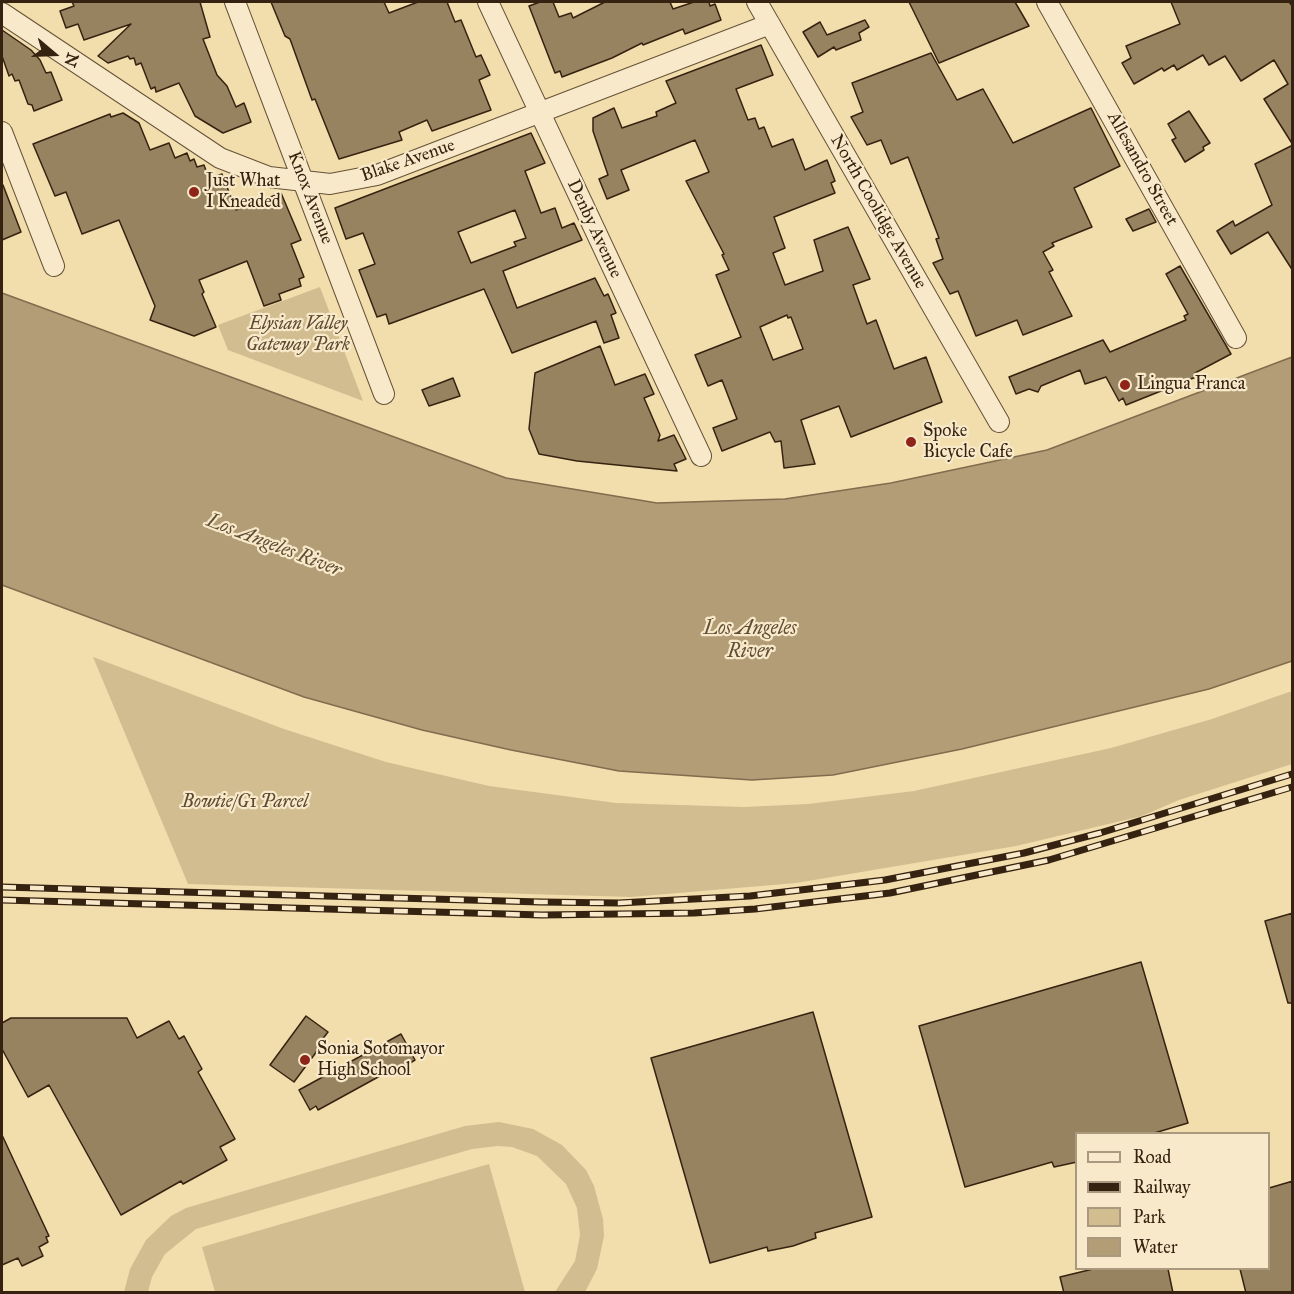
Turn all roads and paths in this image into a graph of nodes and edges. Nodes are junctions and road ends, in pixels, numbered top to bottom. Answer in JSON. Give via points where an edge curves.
{"nodes":[{"id":1,"x":235,"y":2,"type":"edge"},
{"id":2,"x":488,"y":2,"type":"edge"},
{"id":3,"x":757,"y":2,"type":"edge"},
{"id":4,"x":1047,"y":2,"type":"edge"},
{"id":5,"x":2,"y":13,"type":"edge"},
{"id":6,"x":770,"y":24,"type":"junction"},
{"id":7,"x":540,"y":113,"type":"junction"},
{"id":8,"x":2,"y":132,"type":"edge"},
{"id":9,"x":304,"y":182,"type":"junction"},
{"id":10,"x":54,"y":266,"type":"dead end"},
{"id":11,"x":1236,"y":338,"type":"dead end"},
{"id":12,"x":384,"y":394,"type":"dead end"},
{"id":13,"x":999,"y":422,"type":"dead end"},
{"id":14,"x":701,"y":456,"type":"dead end"}],
"edges":[{"from":1,"to":9,"type":"street","name":"Knox Avenue"},
{"from":2,"to":7,"type":"street","name":"Denby Avenue"},
{"from":3,"to":6,"type":"street","name":"North Coolidge Avenue"},
{"from":4,"to":11,"type":"street","name":"Allesandro Street"},
{"from":5,"to":9,"type":"street","name":"Blake Avenue","via":[[220,158],[269,177]]},
{"from":6,"to":7,"type":"street","name":"Blake Avenue"},
{"from":6,"to":13,"type":"street","name":"North Coolidge Avenue"},
{"from":7,"to":9,"type":"street","name":"Blake Avenue","via":[[377,175],[330,184]]},
{"from":7,"to":14,"type":"street","name":"Denby Avenue"},
{"from":8,"to":10,"type":"street"},
{"from":9,"to":12,"type":"street","name":"Knox Avenue"}]}
